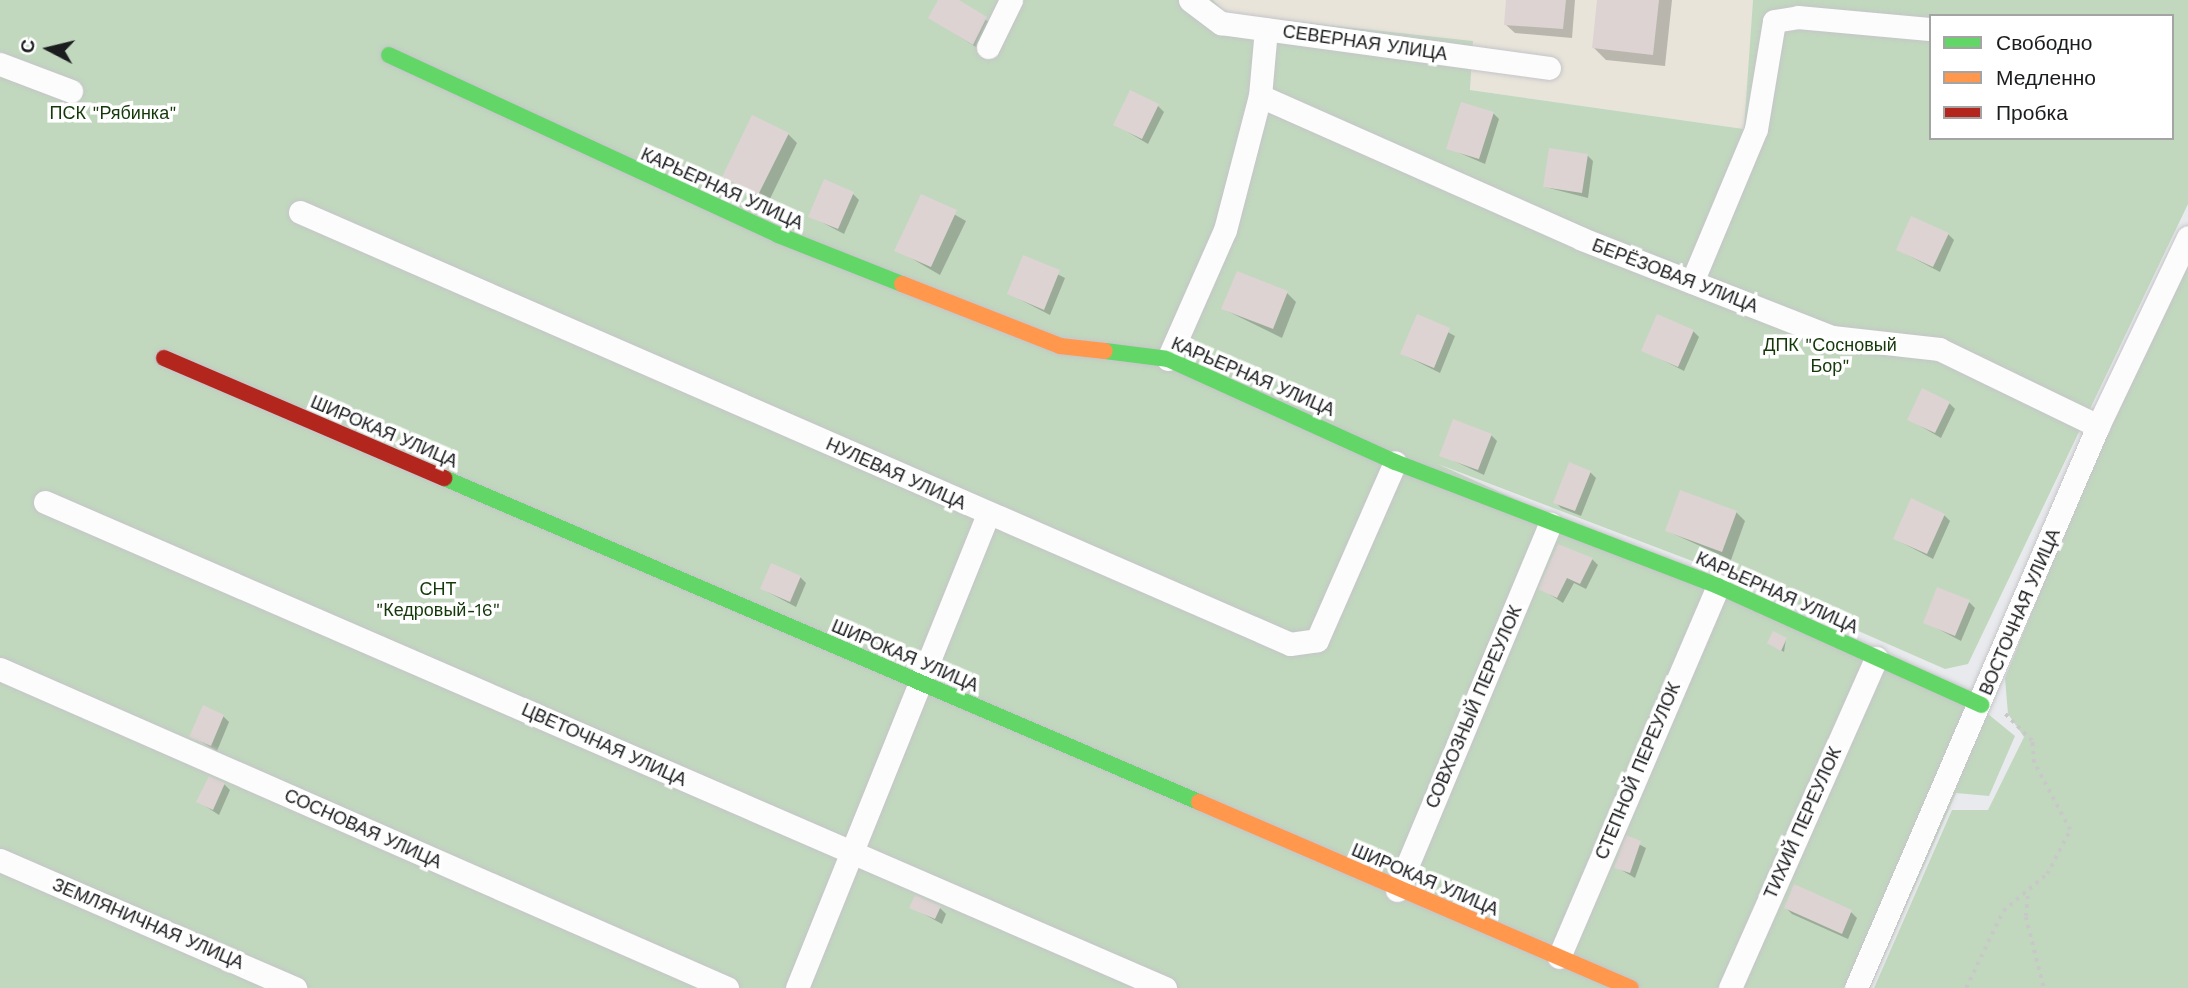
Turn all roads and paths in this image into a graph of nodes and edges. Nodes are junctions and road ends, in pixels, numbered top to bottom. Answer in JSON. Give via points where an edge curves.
{"nodes":[{"id":1,"x":1011,"y":0,"type":"edge"},
{"id":2,"x":1190,"y":0,"type":"edge"},
{"id":3,"x":1266,"y":29,"type":"junction"},
{"id":4,"x":1929,"y":29,"type":"edge"},
{"id":5,"x":988,"y":47,"type":"dead end"},
{"id":6,"x":390,"y":55,"type":"dead end"},
{"id":7,"x":0,"y":64,"type":"edge"},
{"id":8,"x":1549,"y":68,"type":"dead end"},
{"id":9,"x":71,"y":91,"type":"dead end"},
{"id":10,"x":1261,"y":96,"type":"junction"},
{"id":11,"x":300,"y":212,"type":"dead end"},
{"id":12,"x":2188,"y":237,"type":"edge"},
{"id":13,"x":1692,"y":282,"type":"junction"},
{"id":14,"x":164,"y":358,"type":"dead end"},
{"id":15,"x":1168,"y":359,"type":"junction"},
{"id":16,"x":2098,"y":426,"type":"junction"},
{"id":17,"x":1395,"y":462,"type":"junction"},
{"id":18,"x":44,"y":502,"type":"dead end"},
{"id":19,"x":988,"y":514,"type":"junction"},
{"id":20,"x":1550,"y":524,"type":"junction"},
{"id":21,"x":1718,"y":586,"type":"junction"},
{"id":22,"x":1876,"y":658,"type":"junction"},
{"id":23,"x":0,"y":669,"type":"edge"},
{"id":24,"x":919,"y":683,"type":"junction"},
{"id":25,"x":1981,"y":705,"type":"junction"},
{"id":26,"x":854,"y":854,"type":"junction"},
{"id":27,"x":0,"y":860,"type":"edge"},
{"id":28,"x":1397,"y":890,"type":"junction"},
{"id":29,"x":2028,"y":896,"type":"junction"},
{"id":30,"x":1559,"y":957,"type":"junction"},
{"id":31,"x":295,"y":988,"type":"edge"},
{"id":32,"x":726,"y":988,"type":"edge"},
{"id":33,"x":797,"y":988,"type":"edge"},
{"id":34,"x":1165,"y":988,"type":"edge"},
{"id":35,"x":1631,"y":988,"type":"edge"},
{"id":36,"x":1730,"y":988,"type":"edge"},
{"id":37,"x":1856,"y":988,"type":"edge"},
{"id":38,"x":1966,"y":988,"type":"edge"},
{"id":39,"x":2044,"y":988,"type":"edge"}],
"edges":[{"from":1,"to":5,"type":"street"},
{"from":2,"to":3,"type":"street","name":"СЕВЕРНАЯ УЛИЦА","via":[[1221,23]]},
{"from":3,"to":8,"type":"street","name":"СЕВЕРНАЯ УЛИЦА"},
{"from":3,"to":10,"type":"street"},
{"from":4,"to":13,"type":"street","via":[[1798,17],[1774,21],[1756,129]]},
{"from":6,"to":15,"type":"street","name":"КАРЬЕРНАЯ УЛИЦА","via":[[778,236],[1027,334],[1083,351]]},
{"from":7,"to":9,"type":"street"},
{"from":10,"to":13,"type":"street","name":"БЕРЁЗОВАЯ УЛИЦА"},
{"from":10,"to":15,"type":"street","via":[[1224,230]]},
{"from":11,"to":19,"type":"street","name":"НУЛЕВАЯ УЛИЦА"},
{"from":12,"to":16,"type":"street","name":"ВОСТОЧНАЯ УЛИЦА"},
{"from":13,"to":16,"type":"street","name":"БЕРЁЗОВАЯ УЛИЦА","via":[[1832,337],[1939,349]]},
{"from":14,"to":24,"type":"street","name":"ШИРОКАЯ УЛИЦА"},
{"from":15,"to":17,"type":"street","name":"КАРЬЕРНАЯ УЛИЦА"},
{"from":16,"to":25,"type":"street","name":"ВОСТОЧНАЯ УЛИЦА"},
{"from":17,"to":19,"type":"street","name":"НУЛЕВАЯ УЛИЦА","via":[[1317,640],[1305,646]]},
{"from":17,"to":20,"type":"street","name":"КАРЬЕРНАЯ УЛИЦА"},
{"from":18,"to":26,"type":"street","name":"ЦВЕТОЧНАЯ УЛИЦА"},
{"from":19,"to":24,"type":"street"},
{"from":20,"to":21,"type":"street","name":"КАРЬЕРНАЯ УЛИЦА"},
{"from":20,"to":28,"type":"street","name":"СОВХОЗНЫЙ ПЕРЕУЛОК"},
{"from":21,"to":22,"type":"street","name":"КАРЬЕРНАЯ УЛИЦА"},
{"from":21,"to":30,"type":"street","name":"СТЕПНОЙ ПЕРЕУЛОК"},
{"from":22,"to":25,"type":"street","name":"КАРЬЕРНАЯ УЛИЦА"},
{"from":22,"to":36,"type":"street","name":"ТИХИЙ ПЕРЕУЛОК"},
{"from":23,"to":32,"type":"street","name":"СОСНОВАЯ УЛИЦА"},
{"from":24,"to":26,"type":"street"},
{"from":24,"to":28,"type":"street","name":"ШИРОКАЯ УЛИЦА"},
{"from":25,"to":29,"type":"path","via":[[2022,726],[2070,830]]},
{"from":25,"to":37,"type":"street","name":"ВОСТОЧНАЯ УЛИЦА"},
{"from":26,"to":33,"type":"street"},
{"from":26,"to":34,"type":"street","name":"ЦВЕТОЧНАЯ УЛИЦА"},
{"from":27,"to":31,"type":"street","name":"ЗЕМЛЯНИЧНАЯ УЛИЦА"},
{"from":28,"to":30,"type":"street","name":"ШИРОКАЯ УЛИЦА"},
{"from":29,"to":38,"type":"path","via":[[2003,911]]},
{"from":29,"to":39,"type":"path","via":[[2026,917]]},
{"from":30,"to":35,"type":"street","name":"ШИРОКАЯ УЛИЦА"}]}
